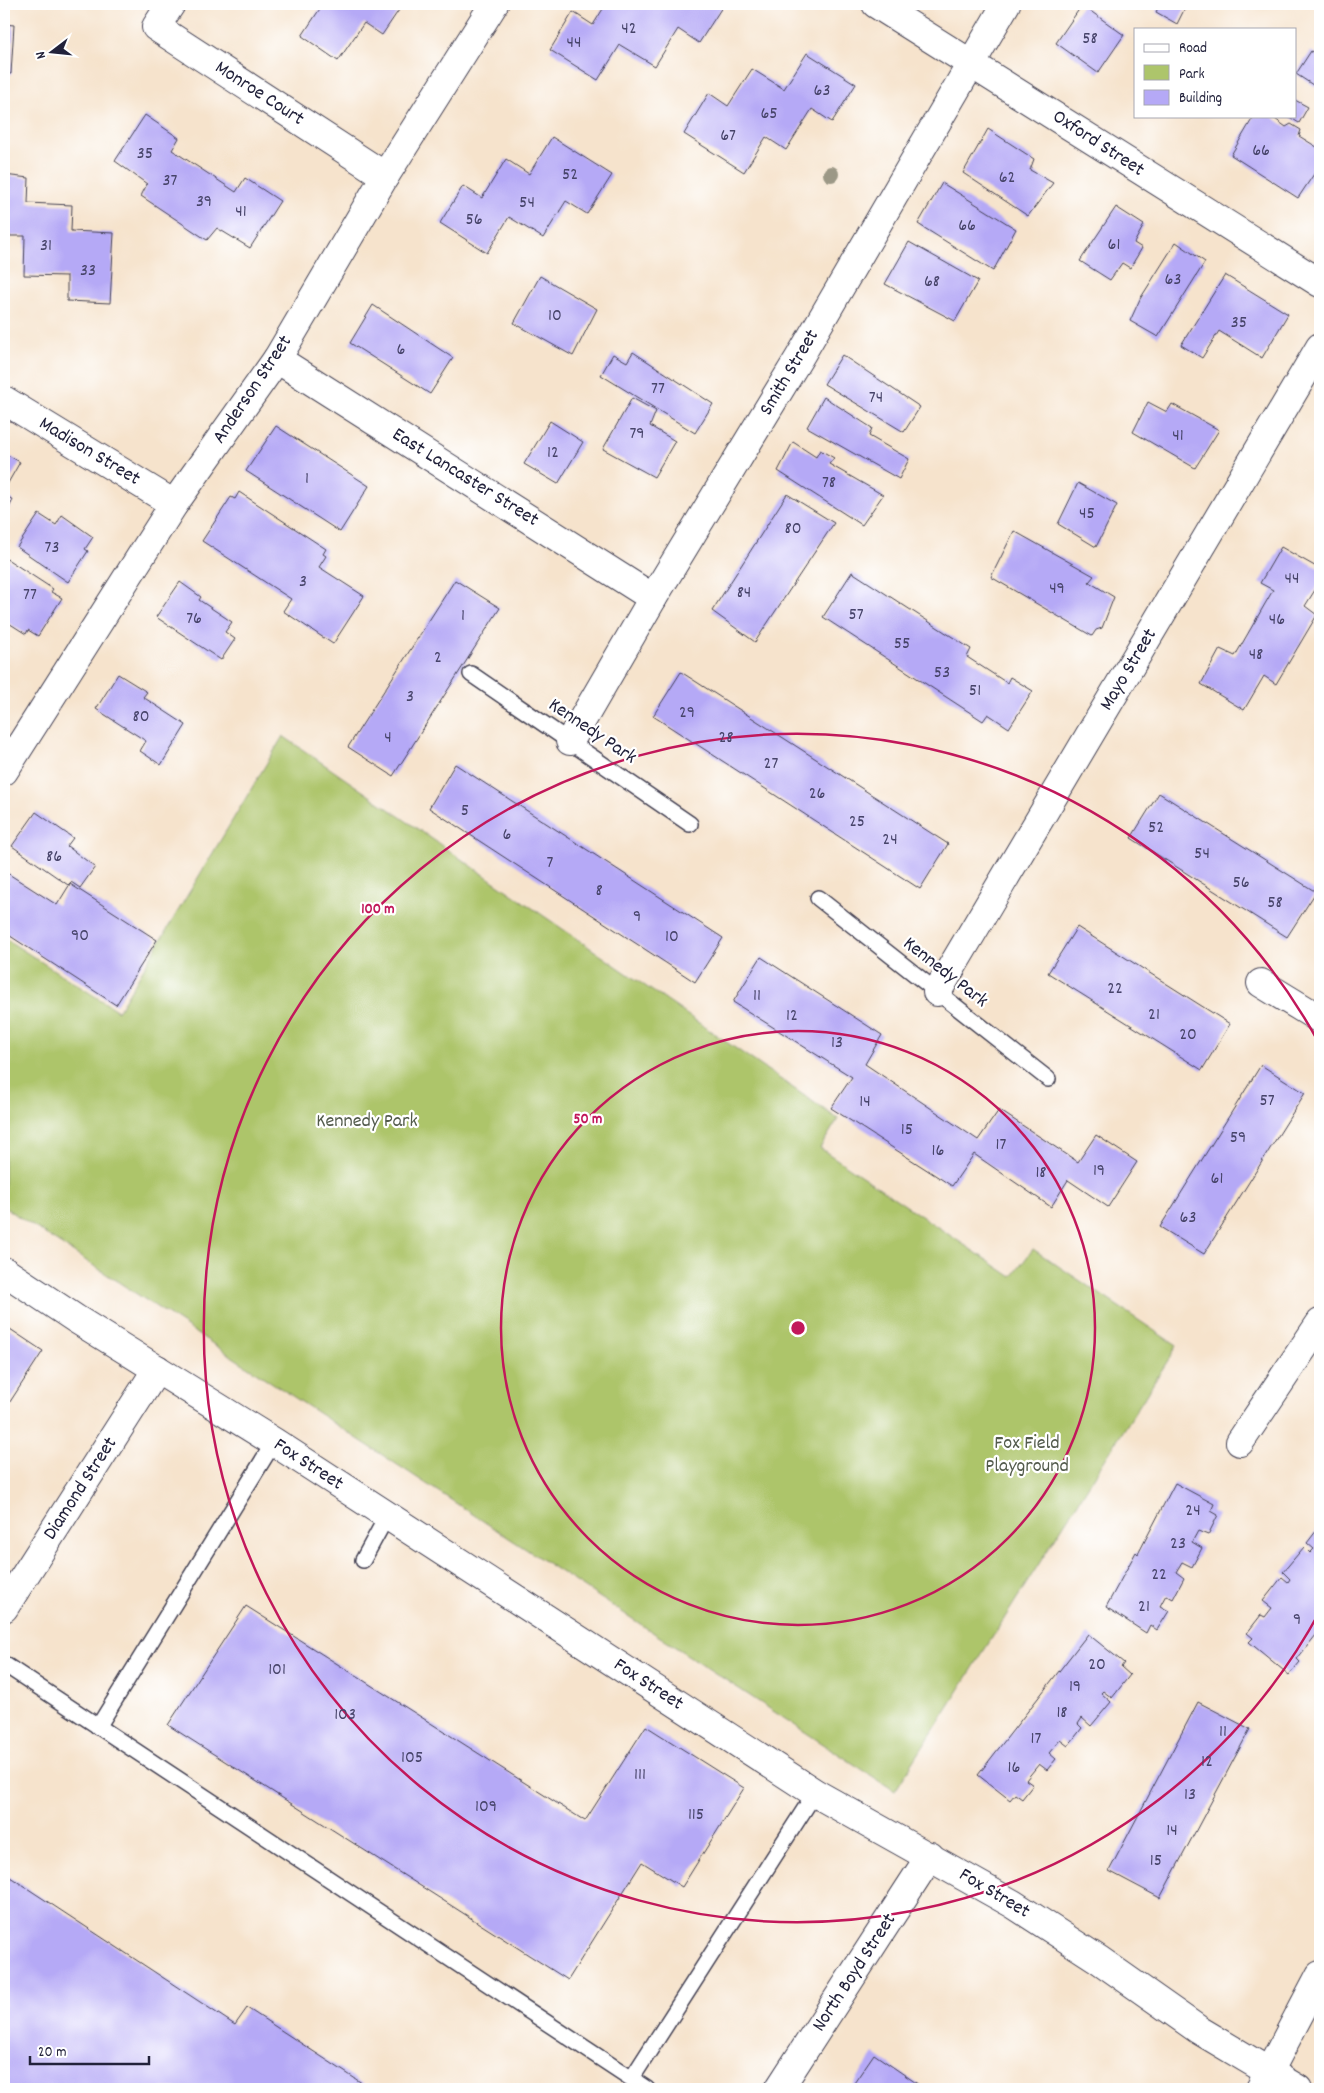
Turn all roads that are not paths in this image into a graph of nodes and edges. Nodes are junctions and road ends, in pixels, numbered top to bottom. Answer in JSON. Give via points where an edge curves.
{"nodes":[{"id":1,"x":171,"y":4,"type":"edge"},
{"id":2,"x":494,"y":4,"type":"edge"},
{"id":3,"x":876,"y":4,"type":"edge"},
{"id":4,"x":1006,"y":4,"type":"edge"},
{"id":5,"x":971,"y":63,"type":"junction"},
{"id":6,"x":385,"y":176,"type":"junction"},
{"id":7,"x":1320,"y":283,"type":"edge"},
{"id":8,"x":1320,"y":347,"type":"edge"},
{"id":9,"x":277,"y":359,"type":"junction"},
{"id":10,"x":4,"y":400,"type":"edge"},
{"id":11,"x":174,"y":504,"type":"junction"},
{"id":12,"x":653,"y":598,"type":"junction"},
{"id":13,"x":471,"y":674,"type":"dead end"},
{"id":14,"x":570,"y":741,"type":"junction"},
{"id":15,"x":4,"y":771,"type":"edge"},
{"id":16,"x":690,"y":824,"type":"dead end"},
{"id":17,"x":818,"y":898,"type":"dead end"},
{"id":18,"x":1261,"y":982,"type":"dead end"},
{"id":19,"x":937,"y":992,"type":"junction"},
{"id":20,"x":1320,"y":1019,"type":"edge"},
{"id":21,"x":1048,"y":1078,"type":"dead end"},
{"id":22,"x":4,"y":1271,"type":"edge"},
{"id":23,"x":1320,"y":1323,"type":"edge"},
{"id":24,"x":157,"y":1369,"type":"junction"},
{"id":25,"x":274,"y":1442,"type":"junction"},
{"id":26,"x":1240,"y":1442,"type":"dead end"},
{"id":27,"x":387,"y":1516,"type":"junction"},
{"id":28,"x":363,"y":1560,"type":"dead end"},
{"id":29,"x":4,"y":1608,"type":"edge"},
{"id":30,"x":4,"y":1664,"type":"edge"},
{"id":31,"x":98,"y":1727,"type":"junction"},
{"id":32,"x":815,"y":1793,"type":"junction"},
{"id":33,"x":930,"y":1856,"type":"junction"},
{"id":34,"x":1320,"y":1975,"type":"edge"},
{"id":35,"x":632,"y":2078,"type":"junction"},
{"id":36,"x":1264,"y":2080,"type":"edge"},
{"id":37,"x":648,"y":2089,"type":"edge"},
{"id":38,"x":779,"y":2089,"type":"edge"},
{"id":39,"x":1298,"y":2089,"type":"edge"}],
"edges":[{"from":1,"to":6,"type":"street","name":"Monroe Court","via":[[156,28]]},
{"from":2,"to":6,"type":"street","name":"Anderson Street"},
{"from":3,"to":5,"type":"street","name":"Oxford Street"},
{"from":4,"to":5,"type":"street","name":"Smith Street"},
{"from":5,"to":7,"type":"street","name":"Oxford Street"},
{"from":5,"to":12,"type":"street","name":"Smith Street","via":[[804,350]]},
{"from":6,"to":9,"type":"street","name":"Anderson Street"},
{"from":8,"to":19,"type":"street","name":"Mayo Street"},
{"from":9,"to":11,"type":"street","name":"Anderson Street"},
{"from":9,"to":12,"type":"street","name":"East Lancaster Street"},
{"from":10,"to":11,"type":"street","name":"Madison Street"},
{"from":11,"to":15,"type":"street","name":"Anderson Street"},
{"from":12,"to":14,"type":"street","name":"Smith Street"},
{"from":13,"to":14,"type":"lane","name":"Kennedy Park"},
{"from":14,"to":16,"type":"lane","name":"Kennedy Park"},
{"from":17,"to":19,"type":"lane","name":"Kennedy Park"},
{"from":18,"to":20,"type":"street"},
{"from":19,"to":21,"type":"lane","name":"Kennedy Park"},
{"from":22,"to":24,"type":"street","name":"Fox Street"},
{"from":23,"to":26,"type":"street"},
{"from":24,"to":25,"type":"street","name":"Fox Street"},
{"from":24,"to":29,"type":"street","name":"Diamond Street"},
{"from":25,"to":27,"type":"street","name":"Fox Street"},
{"from":25,"to":31,"type":"lane"},
{"from":27,"to":28,"type":"lane"},
{"from":27,"to":32,"type":"street","name":"Fox Street"},
{"from":30,"to":31,"type":"lane"},
{"from":31,"to":35,"type":"lane"},
{"from":32,"to":33,"type":"street","name":"Fox Street"},
{"from":32,"to":35,"type":"lane"},
{"from":33,"to":36,"type":"street","name":"Fox Street","via":[[1098,1959]]},
{"from":33,"to":38,"type":"street","name":"North Boyd Street"},
{"from":34,"to":36,"type":"street"},
{"from":35,"to":37,"type":"lane"},
{"from":36,"to":39,"type":"street","name":"Fox Street"}]}
